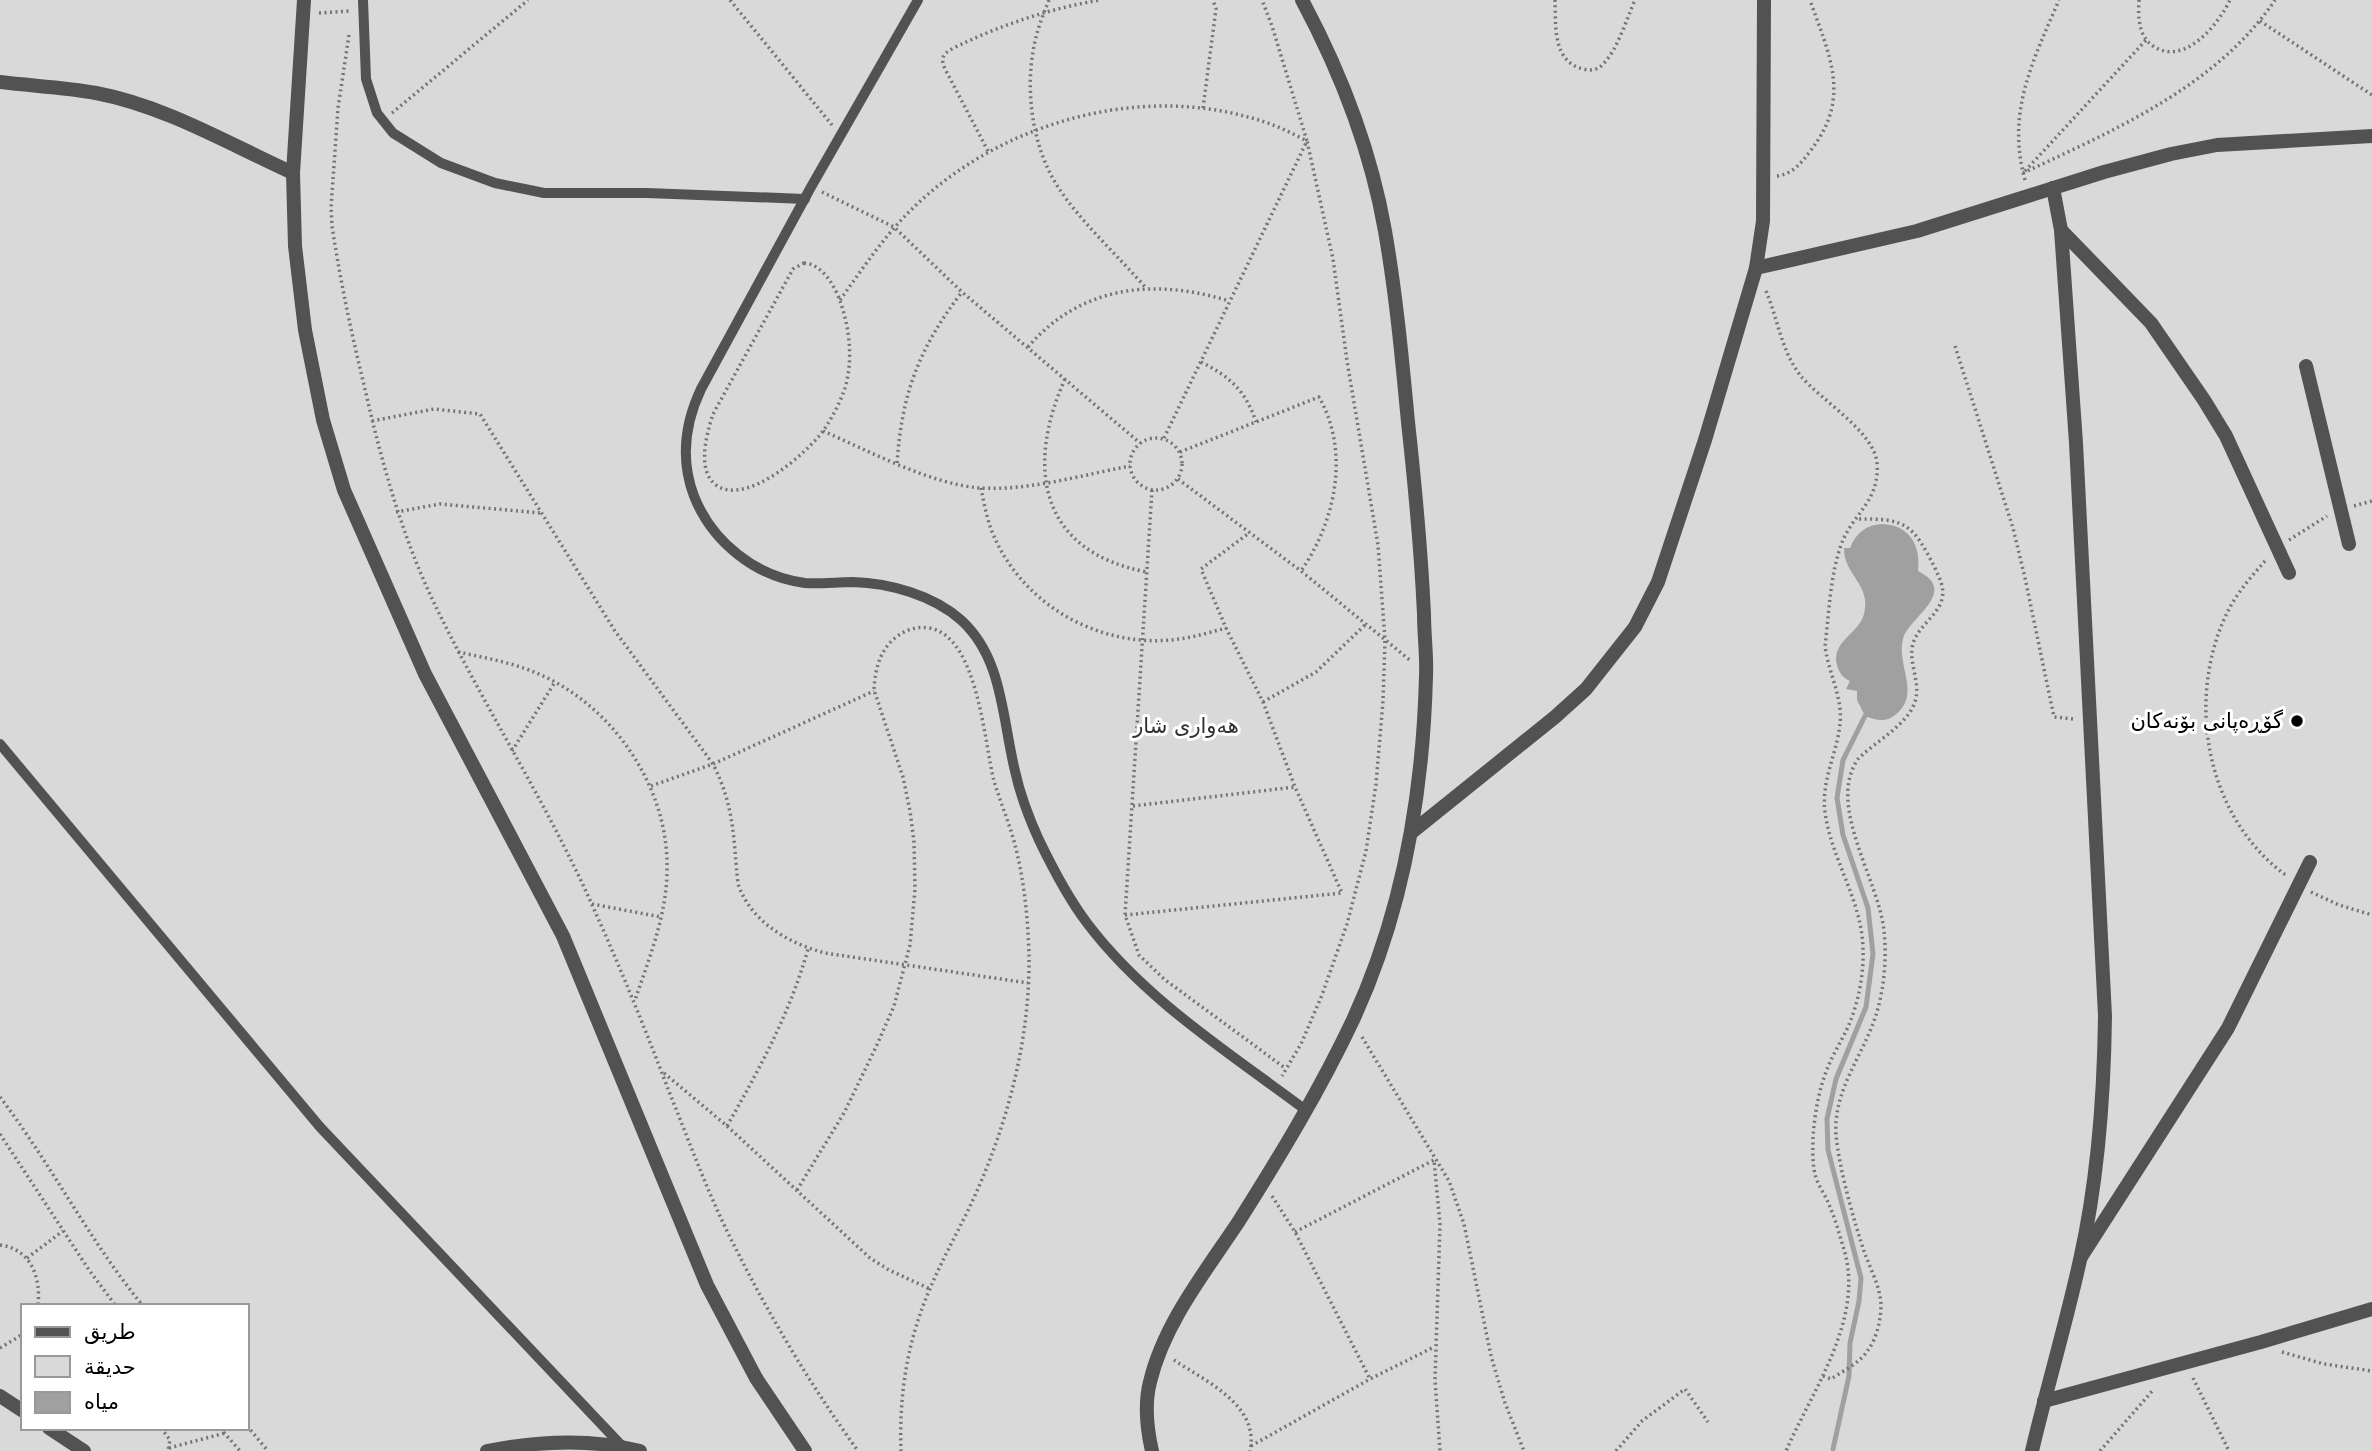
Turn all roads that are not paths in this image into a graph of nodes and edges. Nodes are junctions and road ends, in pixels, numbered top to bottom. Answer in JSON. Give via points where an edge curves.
{"nodes":[{"id":1,"x":363,"y":0,"type":"edge"},
{"id":2,"x":918,"y":0,"type":"edge"},
{"id":3,"x":1302,"y":0,"type":"edge"},
{"id":4,"x":1764,"y":0,"type":"edge"},
{"id":5,"x":303,"y":7,"type":"edge"},
{"id":6,"x":0,"y":82,"type":"edge"},
{"id":7,"x":2372,"y":136,"type":"edge"},
{"id":8,"x":293,"y":173,"type":"junction"},
{"id":9,"x":2053,"y":188,"type":"junction"},
{"id":10,"x":805,"y":199,"type":"junction"},
{"id":11,"x":2061,"y":230,"type":"junction"},
{"id":12,"x":1756,"y":268,"type":"junction"},
{"id":13,"x":2306,"y":366,"type":"dead end"},
{"id":14,"x":2350,"y":544,"type":"dead end"},
{"id":15,"x":2289,"y":573,"type":"dead end"},
{"id":16,"x":0,"y":744,"type":"edge"},
{"id":17,"x":1412,"y":832,"type":"junction"},
{"id":18,"x":2310,"y":862,"type":"dead end"},
{"id":19,"x":1307,"y":1111,"type":"junction"},
{"id":20,"x":2081,"y":1258,"type":"junction"},
{"id":21,"x":2372,"y":1309,"type":"edge"},
{"id":22,"x":0,"y":1396,"type":"edge"},
{"id":23,"x":2044,"y":1401,"type":"junction"},
{"id":24,"x":21,"y":1410,"type":"edge"},
{"id":25,"x":52,"y":1430,"type":"edge"},
{"id":26,"x":622,"y":1446,"type":"junction"},
{"id":27,"x":84,"y":1451,"type":"edge"},
{"id":28,"x":487,"y":1451,"type":"edge"},
{"id":29,"x":640,"y":1451,"type":"edge"},
{"id":30,"x":805,"y":1451,"type":"edge"},
{"id":31,"x":1152,"y":1451,"type":"edge"},
{"id":32,"x":2032,"y":1451,"type":"edge"}],
"edges":[{"from":1,"to":10,"type":"lane","via":[[366,79],[373,104],[382,121],[406,143],[441,163],[520,190]]},
{"from":2,"to":10,"type":"lane"},
{"from":3,"to":17,"type":"street","via":[[1350,107],[1385,228],[1396,299],[1418,517],[1426,673]]},
{"from":4,"to":12,"type":"street","via":[[1763,221]]},
{"from":5,"to":8,"type":"street"},
{"from":6,"to":8,"type":"street","via":[[133,102]]},
{"from":7,"to":9,"type":"street","via":[[2217,145]]},
{"from":8,"to":30,"type":"street","via":[[295,246],[306,330],[323,420],[344,490],[425,674],[563,936],[712,1295],[756,1378]]},
{"from":9,"to":11,"type":"street"},
{"from":9,"to":12,"type":"street","via":[[1917,231]]},
{"from":10,"to":19,"type":"lane","via":[[692,408],[685,440],[688,473],[703,516],[740,557],[772,574],[807,583],[890,586],[958,617],[979,639],[992,663],[1021,794],[1069,898],[1107,947],[1145,984]]},
{"from":11,"to":15,"type":"street","via":[[2151,323],[2204,400],[2226,436]]},
{"from":11,"to":20,"type":"street","via":[[2105,1016],[2105,1071]]},
{"from":12,"to":17,"type":"street","via":[[1658,582],[1635,627],[1571,703]]},
{"from":13,"to":14,"type":"street"},
{"from":16,"to":26,"type":"lane","via":[[320,1127]]},
{"from":17,"to":19,"type":"street","via":[[1384,943]]},
{"from":18,"to":20,"type":"street","via":[[2228,1028]]},
{"from":19,"to":31,"type":"street","via":[[1160,1352],[1149,1385]]},
{"from":20,"to":23,"type":"street"},
{"from":21,"to":23,"type":"street"},
{"from":22,"to":24,"type":"street"},
{"from":23,"to":32,"type":"street"},
{"from":25,"to":27,"type":"street"},
{"from":26,"to":28,"type":"street","via":[[565,1441]]},
{"from":26,"to":29,"type":"street"}]}
